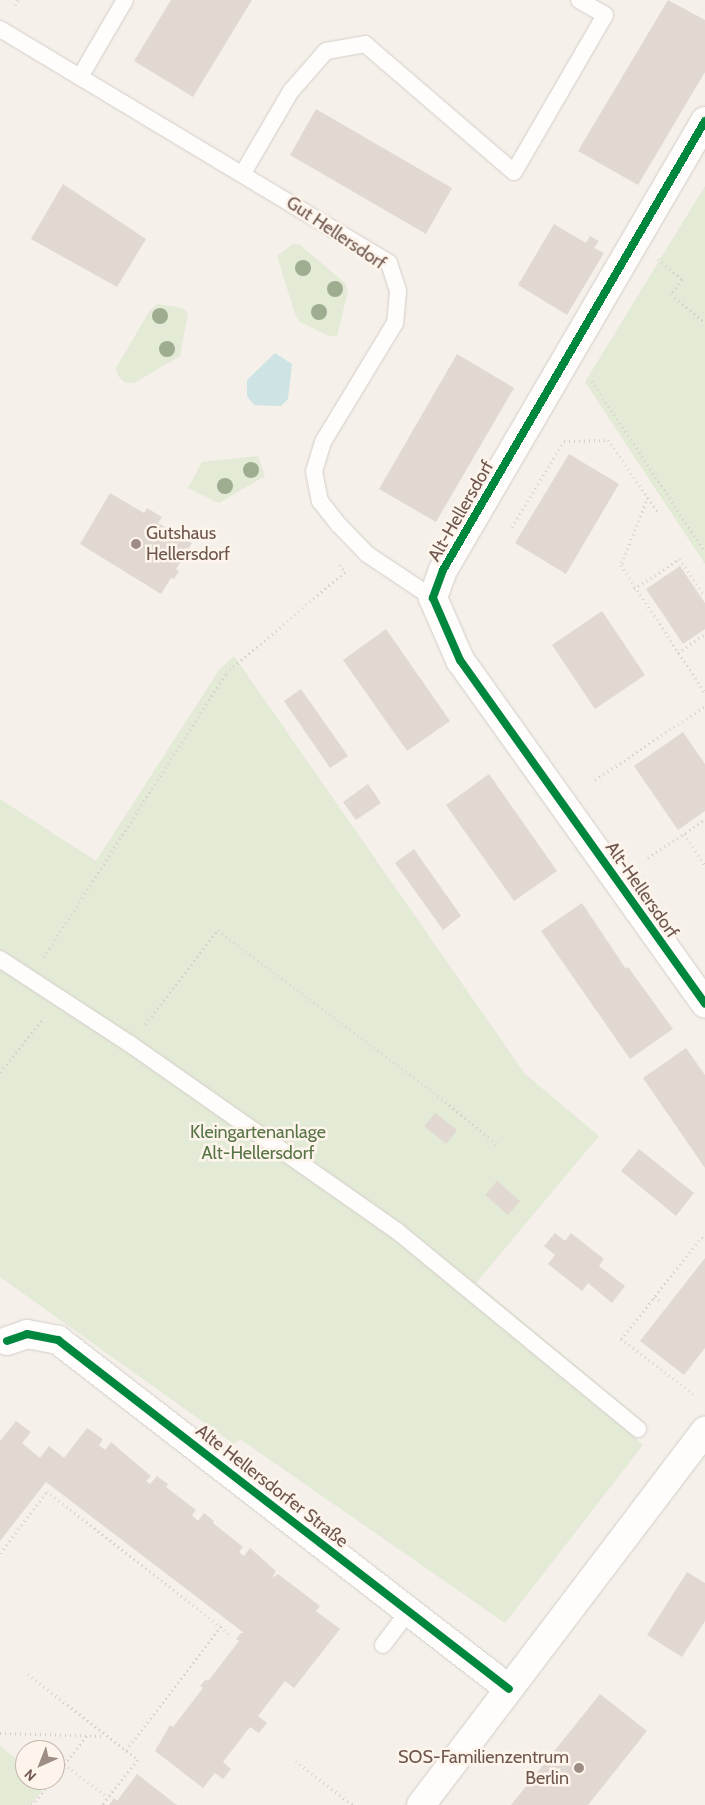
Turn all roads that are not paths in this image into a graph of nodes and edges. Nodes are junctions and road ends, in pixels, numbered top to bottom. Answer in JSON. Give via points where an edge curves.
{"nodes":[{"id":1,"x":125,"y":0,"type":"edge"},
{"id":2,"x":579,"y":0,"type":"edge"},
{"id":3,"x":0,"y":29,"type":"edge"},
{"id":4,"x":80,"y":77,"type":"junction"},
{"id":5,"x":705,"y":121,"type":"edge"},
{"id":6,"x":243,"y":173,"type":"junction"},
{"id":7,"x":433,"y":598,"type":"junction"},
{"id":8,"x":0,"y":959,"type":"edge"},
{"id":9,"x":705,"y":1004,"type":"edge"},
{"id":10,"x":7,"y":1341,"type":"dead end"},
{"id":11,"x":638,"y":1428,"type":"dead end"},
{"id":12,"x":705,"y":1430,"type":"edge"},
{"id":13,"x":408,"y":1612,"type":"junction"},
{"id":14,"x":384,"y":1645,"type":"dead end"},
{"id":15,"x":509,"y":1689,"type":"junction"},
{"id":16,"x":420,"y":1805,"type":"edge"}],
"edges":[{"from":1,"to":4,"type":"lane"},
{"from":2,"to":6,"type":"lane","via":[[605,14],[514,172],[365,44],[326,50],[290,91]]},
{"from":3,"to":4,"type":"lane","name":"Gut Hellersdorf"},
{"from":4,"to":6,"type":"lane","name":"Gut Hellersdorf"},
{"from":5,"to":7,"type":"street","name":"Alt-Hellersdorf","via":[[443,570]]},
{"from":6,"to":7,"type":"lane","name":"Gut Hellersdorf","via":[[389,263],[398,291],[395,323],[323,442],[314,471],[320,500],[367,554]]},
{"from":7,"to":9,"type":"street","name":"Alt-Hellersdorf","via":[[460,660]]},
{"from":8,"to":11,"type":"lane","via":[[130,1044],[396,1232]]},
{"from":10,"to":13,"type":"street","name":"Alte Hellersdorfer Straße","via":[[28,1334],[58,1340]]},
{"from":12,"to":15,"type":"street"},
{"from":13,"to":14,"type":"lane"},
{"from":13,"to":15,"type":"street","name":"Alte Hellersdorfer Straße"},
{"from":15,"to":16,"type":"street"}]}
